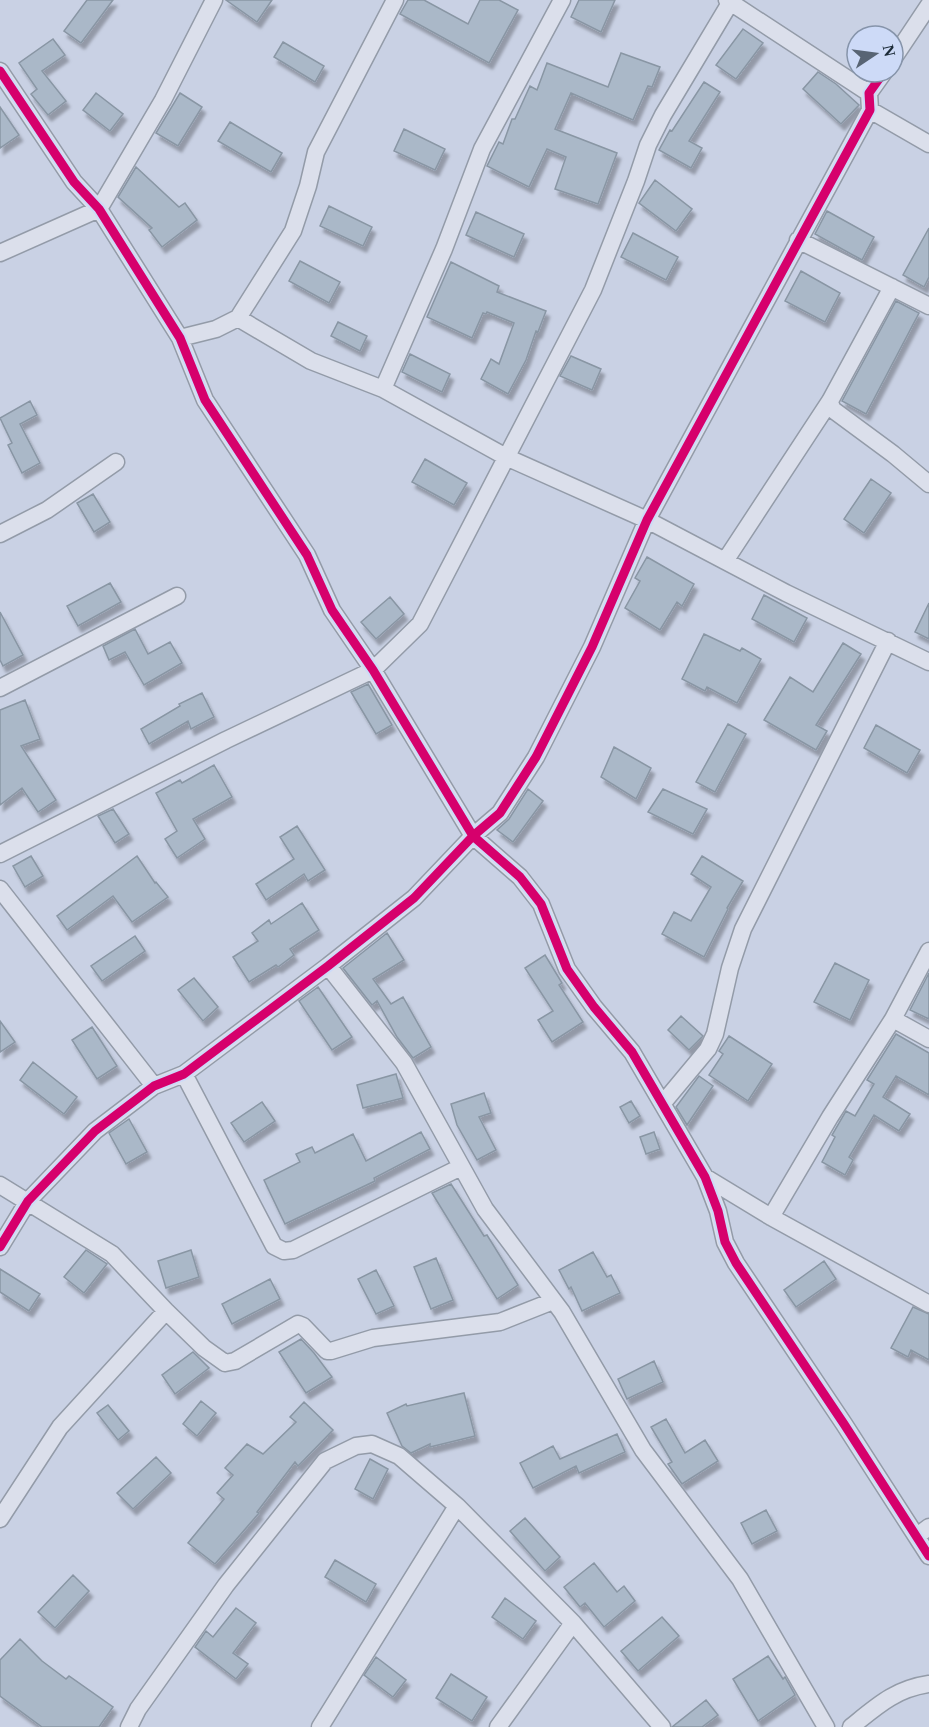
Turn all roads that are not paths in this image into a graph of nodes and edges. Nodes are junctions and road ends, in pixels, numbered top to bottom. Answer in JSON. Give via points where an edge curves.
{"nodes":[{"id":1,"x":214,"y":0,"type":"edge"},
{"id":2,"x":395,"y":0,"type":"edge"},
{"id":3,"x":562,"y":0,"type":"edge"},
{"id":4,"x":728,"y":2,"type":"edge"},
{"id":5,"x":929,"y":6,"type":"edge"},
{"id":6,"x":905,"y":41,"type":"edge"},
{"id":7,"x":0,"y":71,"type":"edge"},
{"id":8,"x":878,"y":84,"type":"edge"},
{"id":9,"x":870,"y":102,"type":"junction"},
{"id":10,"x":929,"y":144,"type":"edge"},
{"id":11,"x":99,"y":209,"type":"junction"},
{"id":12,"x":798,"y":240,"type":"junction"},
{"id":13,"x":0,"y":253,"type":"edge"},
{"id":14,"x":892,"y":286,"type":"junction"},
{"id":15,"x":929,"y":306,"type":"edge"},
{"id":16,"x":238,"y":318,"type":"junction"},
{"id":17,"x":180,"y":338,"type":"junction"},
{"id":18,"x":383,"y":390,"type":"junction"},
{"id":19,"x":830,"y":401,"type":"junction"},
{"id":20,"x":506,"y":457,"type":"junction"},
{"id":21,"x":116,"y":462,"type":"dead end"},
{"id":22,"x":929,"y":484,"type":"edge"},
{"id":23,"x":647,"y":520,"type":"junction"},
{"id":24,"x":0,"y":534,"type":"edge"},
{"id":25,"x":725,"y":561,"type":"junction"},
{"id":26,"x":177,"y":596,"type":"dead end"},
{"id":27,"x":888,"y":641,"type":"junction"},
{"id":28,"x":929,"y":662,"type":"edge"},
{"id":29,"x":373,"y":670,"type":"junction"},
{"id":30,"x":0,"y":688,"type":"edge"},
{"id":31,"x":473,"y":836,"type":"junction"},
{"id":32,"x":0,"y":854,"type":"edge"},
{"id":33,"x":0,"y":889,"type":"edge"},
{"id":34,"x":929,"y":951,"type":"edge"},
{"id":35,"x":328,"y":966,"type":"junction"},
{"id":36,"x":893,"y":1019,"type":"junction"},
{"id":37,"x":929,"y":1039,"type":"edge"},
{"id":38,"x":184,"y":1074,"type":"junction"},
{"id":39,"x":154,"y":1086,"type":"junction"},
{"id":40,"x":663,"y":1103,"type":"junction"},
{"id":41,"x":461,"y":1167,"type":"junction"},
{"id":42,"x":705,"y":1177,"type":"junction"},
{"id":43,"x":0,"y":1185,"type":"edge"},
{"id":44,"x":28,"y":1201,"type":"junction"},
{"id":45,"x":771,"y":1217,"type":"junction"},
{"id":46,"x":0,"y":1247,"type":"edge"},
{"id":47,"x":553,"y":1301,"type":"junction"},
{"id":48,"x":929,"y":1304,"type":"edge"},
{"id":49,"x":166,"y":1311,"type":"junction"},
{"id":50,"x":457,"y":1506,"type":"junction"},
{"id":51,"x":0,"y":1519,"type":"edge"},
{"id":52,"x":923,"y":1531,"type":"edge"},
{"id":53,"x":929,"y":1556,"type":"edge"},
{"id":54,"x":573,"y":1623,"type":"junction"},
{"id":55,"x":929,"y":1684,"type":"edge"},
{"id":56,"x":129,"y":1727,"type":"edge"},
{"id":57,"x":320,"y":1727,"type":"edge"},
{"id":58,"x":498,"y":1727,"type":"edge"},
{"id":59,"x":662,"y":1727,"type":"edge"},
{"id":60,"x":826,"y":1727,"type":"edge"},
{"id":61,"x":851,"y":1727,"type":"edge"}],
"edges":[{"from":1,"to":11,"type":"street","via":[[163,100]]},
{"from":2,"to":16,"type":"street","via":[[316,152],[293,231]]},
{"from":3,"to":18,"type":"street","via":[[482,149]]},
{"from":4,"to":9,"type":"street"},
{"from":4,"to":20,"type":"street","via":[[648,145],[593,290]]},
{"from":5,"to":6,"type":"street"},
{"from":7,"to":11,"type":"street","via":[[74,182]]},
{"from":8,"to":9,"type":"street"},
{"from":9,"to":10,"type":"street"},
{"from":9,"to":12,"type":"street"},
{"from":11,"to":13,"type":"street"},
{"from":11,"to":17,"type":"street"},
{"from":12,"to":14,"type":"street"},
{"from":12,"to":23,"type":"street"},
{"from":14,"to":15,"type":"street"},
{"from":14,"to":19,"type":"street"},
{"from":16,"to":17,"type":"street"},
{"from":16,"to":18,"type":"street","via":[[311,361]]},
{"from":17,"to":29,"type":"street","via":[[205,400],[307,555],[332,610]]},
{"from":18,"to":20,"type":"street"},
{"from":19,"to":22,"type":"street","via":[[832,409]]},
{"from":19,"to":25,"type":"street"},
{"from":20,"to":23,"type":"street"},
{"from":20,"to":29,"type":"street","via":[[420,624]]},
{"from":21,"to":24,"type":"street","via":[[47,510]]},
{"from":23,"to":25,"type":"street"},
{"from":23,"to":31,"type":"street","via":[[592,647],[536,757],[500,813]]},
{"from":25,"to":27,"type":"street"},
{"from":26,"to":30,"type":"street"},
{"from":27,"to":28,"type":"street"},
{"from":27,"to":40,"type":"street","via":[[743,929],[712,1042]]},
{"from":29,"to":31,"type":"street"},
{"from":29,"to":32,"type":"street"},
{"from":31,"to":35,"type":"street","via":[[414,898]]},
{"from":31,"to":40,"type":"street","via":[[520,877],[541,904],[567,969],[632,1052]]},
{"from":33,"to":39,"type":"street"},
{"from":34,"to":36,"type":"street"},
{"from":35,"to":38,"type":"street"},
{"from":35,"to":41,"type":"street","via":[[404,1063]]},
{"from":36,"to":37,"type":"street"},
{"from":36,"to":45,"type":"street"},
{"from":38,"to":39,"type":"street"},
{"from":38,"to":41,"type":"street","via":[[274,1246],[284,1251]]},
{"from":39,"to":44,"type":"street","via":[[95,1131]]},
{"from":40,"to":42,"type":"street"},
{"from":41,"to":47,"type":"street","via":[[485,1209]]},
{"from":42,"to":45,"type":"street"},
{"from":42,"to":52,"type":"street","via":[[724,1242],[736,1263]]},
{"from":43,"to":44,"type":"street"},
{"from":44,"to":46,"type":"street"},
{"from":44,"to":49,"type":"street","via":[[112,1254]]},
{"from":45,"to":48,"type":"street"},
{"from":47,"to":49,"type":"street","via":[[500,1322],[373,1338],[332,1351],[327,1351],[298,1324],[225,1363]]},
{"from":47,"to":60,"type":"street","via":[[643,1450],[740,1579]]},
{"from":49,"to":51,"type":"street","via":[[60,1428]]},
{"from":50,"to":54,"type":"street"},
{"from":50,"to":56,"type":"street","via":[[399,1456],[372,1444],[356,1446],[325,1461],[226,1585]]},
{"from":50,"to":57,"type":"street"},
{"from":52,"to":53,"type":"street"},
{"from":54,"to":58,"type":"street"},
{"from":54,"to":59,"type":"street"},
{"from":55,"to":61,"type":"street","via":[[911,1687],[886,1699]]}]}
